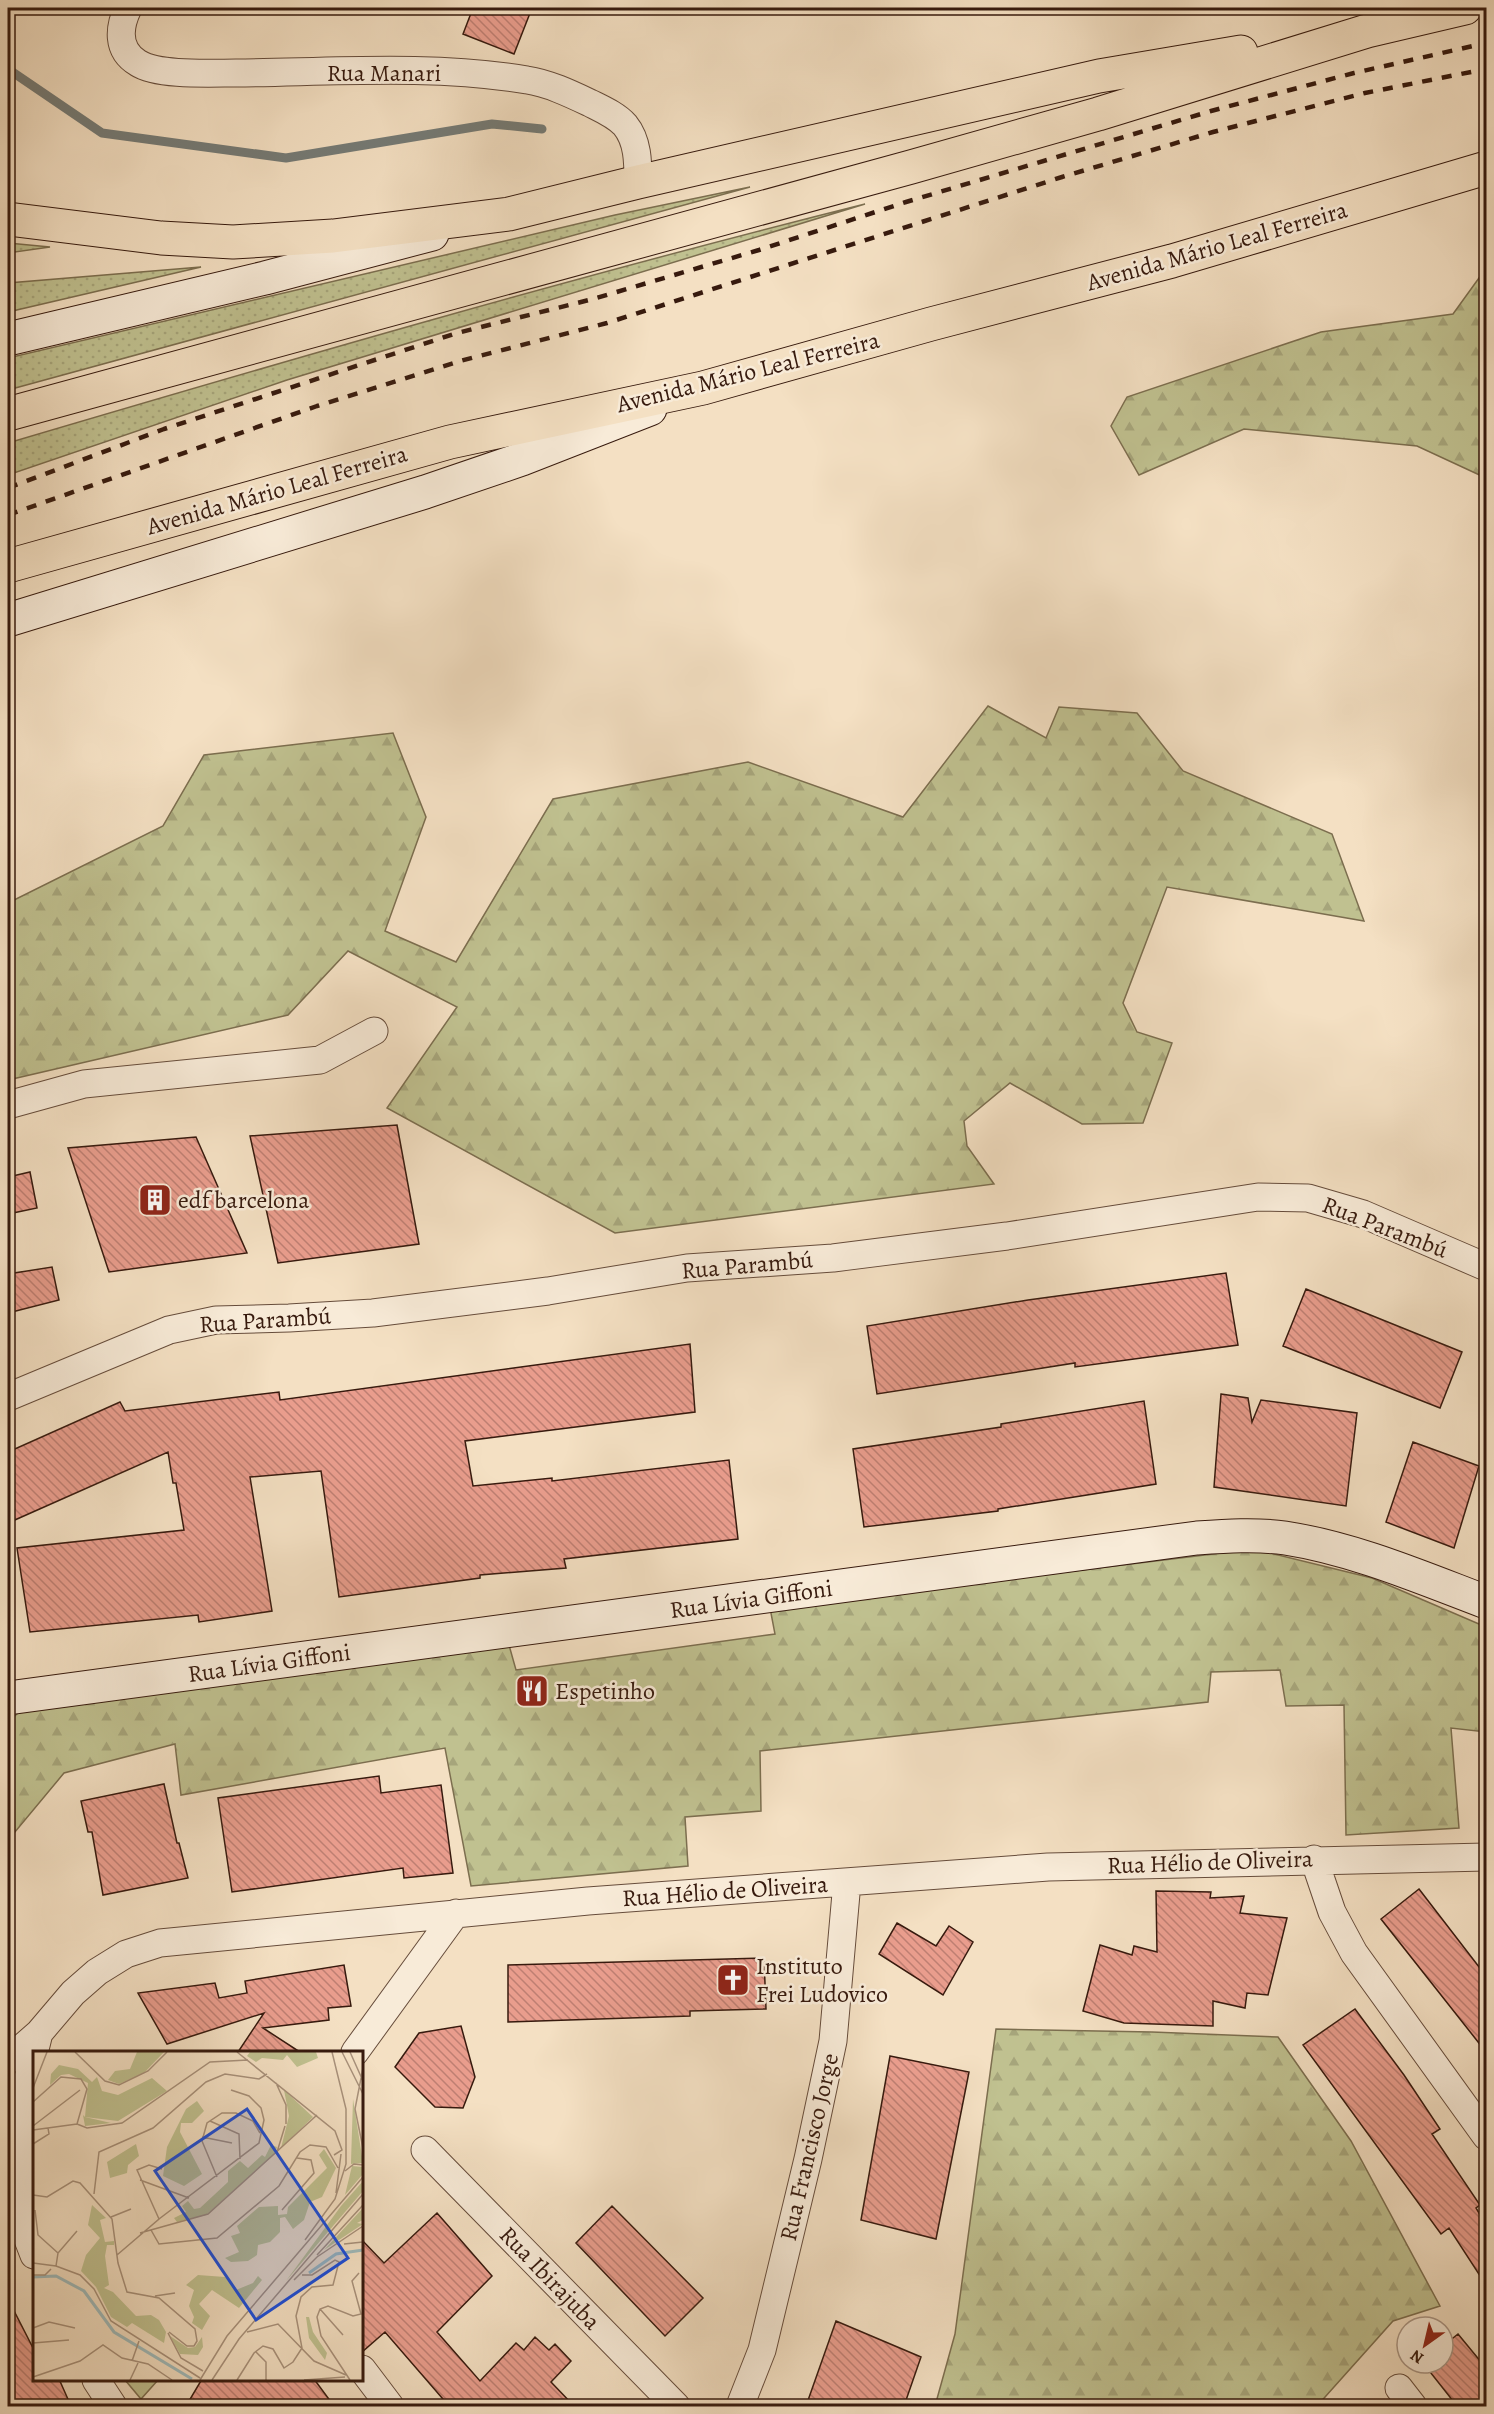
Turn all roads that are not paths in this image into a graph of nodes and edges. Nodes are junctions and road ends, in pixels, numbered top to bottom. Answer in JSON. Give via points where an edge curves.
{"nodes":[{"id":1,"x":128,"y":8,"type":"edge"},
{"id":2,"x":1465,"y":8,"type":"edge"},
{"id":3,"x":1427,"y":13,"type":"edge"},
{"id":4,"x":1367,"y":31,"type":"junction"},
{"id":5,"x":1486,"y":168,"type":"edge"},
{"id":6,"x":638,"y":182,"type":"junction"},
{"id":7,"x":8,"y":207,"type":"edge"},
{"id":8,"x":509,"y":214,"type":"junction"},
{"id":9,"x":8,"y":219,"type":"edge"},
{"id":10,"x":92,"y":229,"type":"junction"},
{"id":11,"x":8,"y":339,"type":"edge"},
{"id":12,"x":703,"y":388,"type":"junction"},
{"id":13,"x":8,"y":414,"type":"edge"},
{"id":14,"x":8,"y":566,"type":"edge"},
{"id":15,"x":8,"y":620,"type":"edge"},
{"id":16,"x":374,"y":1031,"type":"dead end"},
{"id":17,"x":8,"y":1105,"type":"edge"},
{"id":18,"x":1486,"y":1267,"type":"edge"},
{"id":19,"x":8,"y":1397,"type":"edge"},
{"id":20,"x":1486,"y":1602,"type":"edge"},
{"id":21,"x":8,"y":1698,"type":"edge"},
{"id":22,"x":1486,"y":1857,"type":"edge"},
{"id":23,"x":1314,"y":1859,"type":"junction"},
{"id":24,"x":847,"y":1881,"type":"junction"},
{"id":25,"x":456,"y":1913,"type":"junction"},
{"id":26,"x":39,"y":2033,"type":"junction"},
{"id":27,"x":35,"y":2051,"type":"edge"},
{"id":28,"x":356,"y":2051,"type":"edge"},
{"id":29,"x":33,"y":2057,"type":"edge"},
{"id":30,"x":8,"y":2060,"type":"edge"},
{"id":31,"x":1486,"y":2136,"type":"edge"},
{"id":32,"x":425,"y":2150,"type":"dead end"},
{"id":33,"x":33,"y":2252,"type":"edge"},
{"id":34,"x":363,"y":2370,"type":"edge"},
{"id":35,"x":97,"y":2381,"type":"edge"},
{"id":36,"x":112,"y":2406,"type":"edge"},
{"id":37,"x":390,"y":2406,"type":"edge"},
{"id":38,"x":676,"y":2406,"type":"edge"},
{"id":39,"x":740,"y":2406,"type":"edge"}],
"edges":[{"from":1,"to":6,"type":"street","name":"Rua Manari","via":[[121,22],[121,42],[127,55],[156,70],[430,71],[529,80],[551,87],[608,112],[625,126],[637,152]]},
{"from":2,"to":3,"type":"highway"},
{"from":3,"to":4,"type":"highway"},
{"from":4,"to":6,"type":"highway","via":[[1099,76]]},
{"from":4,"to":13,"type":"highway","via":[[922,164]]},
{"from":5,"to":12,"type":"highway","name":"Avenida Mário Leal Ferreira","via":[[1172,261]]},
{"from":6,"to":8,"type":"highway"},
{"from":7,"to":10,"type":"highway"},
{"from":8,"to":10,"type":"highway","via":[[333,236],[233,242]]},
{"from":8,"to":11,"type":"street","via":[[265,278]]},
{"from":9,"to":10,"type":"highway"},
{"from":12,"to":14,"type":"highway","name":"Avenida Mário Leal Ferreira","via":[[450,442]]},
{"from":12,"to":15,"type":"street","via":[[522,459],[424,492]]},
{"from":16,"to":17,"type":"street","via":[[320,1060],[84,1084]]},
{"from":18,"to":19,"type":"street","name":"Rua Parambú","via":[[1363,1214],[1308,1198],[1258,1197],[1007,1236],[833,1258],[687,1268],[548,1291],[373,1313],[216,1320],[169,1330]]},
{"from":20,"to":21,"type":"street","name":"Rua Lívia Giffoni","via":[[1373,1559],[1284,1538],[1197,1538]]},
{"from":22,"to":23,"type":"street","name":"Rua Hélio de Oliveira"},
{"from":23,"to":24,"type":"street","name":"Rua Hélio de Oliveira","via":[[1048,1867]]},
{"from":23,"to":31,"type":"street","via":[[1332,1912],[1354,1953]]},
{"from":24,"to":25,"type":"street","name":"Rua Hélio de Oliveira"},
{"from":24,"to":39,"type":"street","name":"Rua Francisco Jorge","via":[[833,2040],[765,2339]]},
{"from":25,"to":26,"type":"street","name":"Rua Hélio de Oliveira","via":[[160,1943],[126,1954],[97,1972]]},
{"from":25,"to":28,"type":"street"},
{"from":26,"to":27,"type":"street"},
{"from":26,"to":30,"type":"street","name":"Rua Hélio de Oliveira"},
{"from":29,"to":33,"type":"street","via":[[22,2102],[19,2161],[19,2201]]},
{"from":32,"to":38,"type":"street","name":"Rua Ibirajuba"},
{"from":34,"to":37,"type":"street"},
{"from":35,"to":36,"type":"street"}]}
